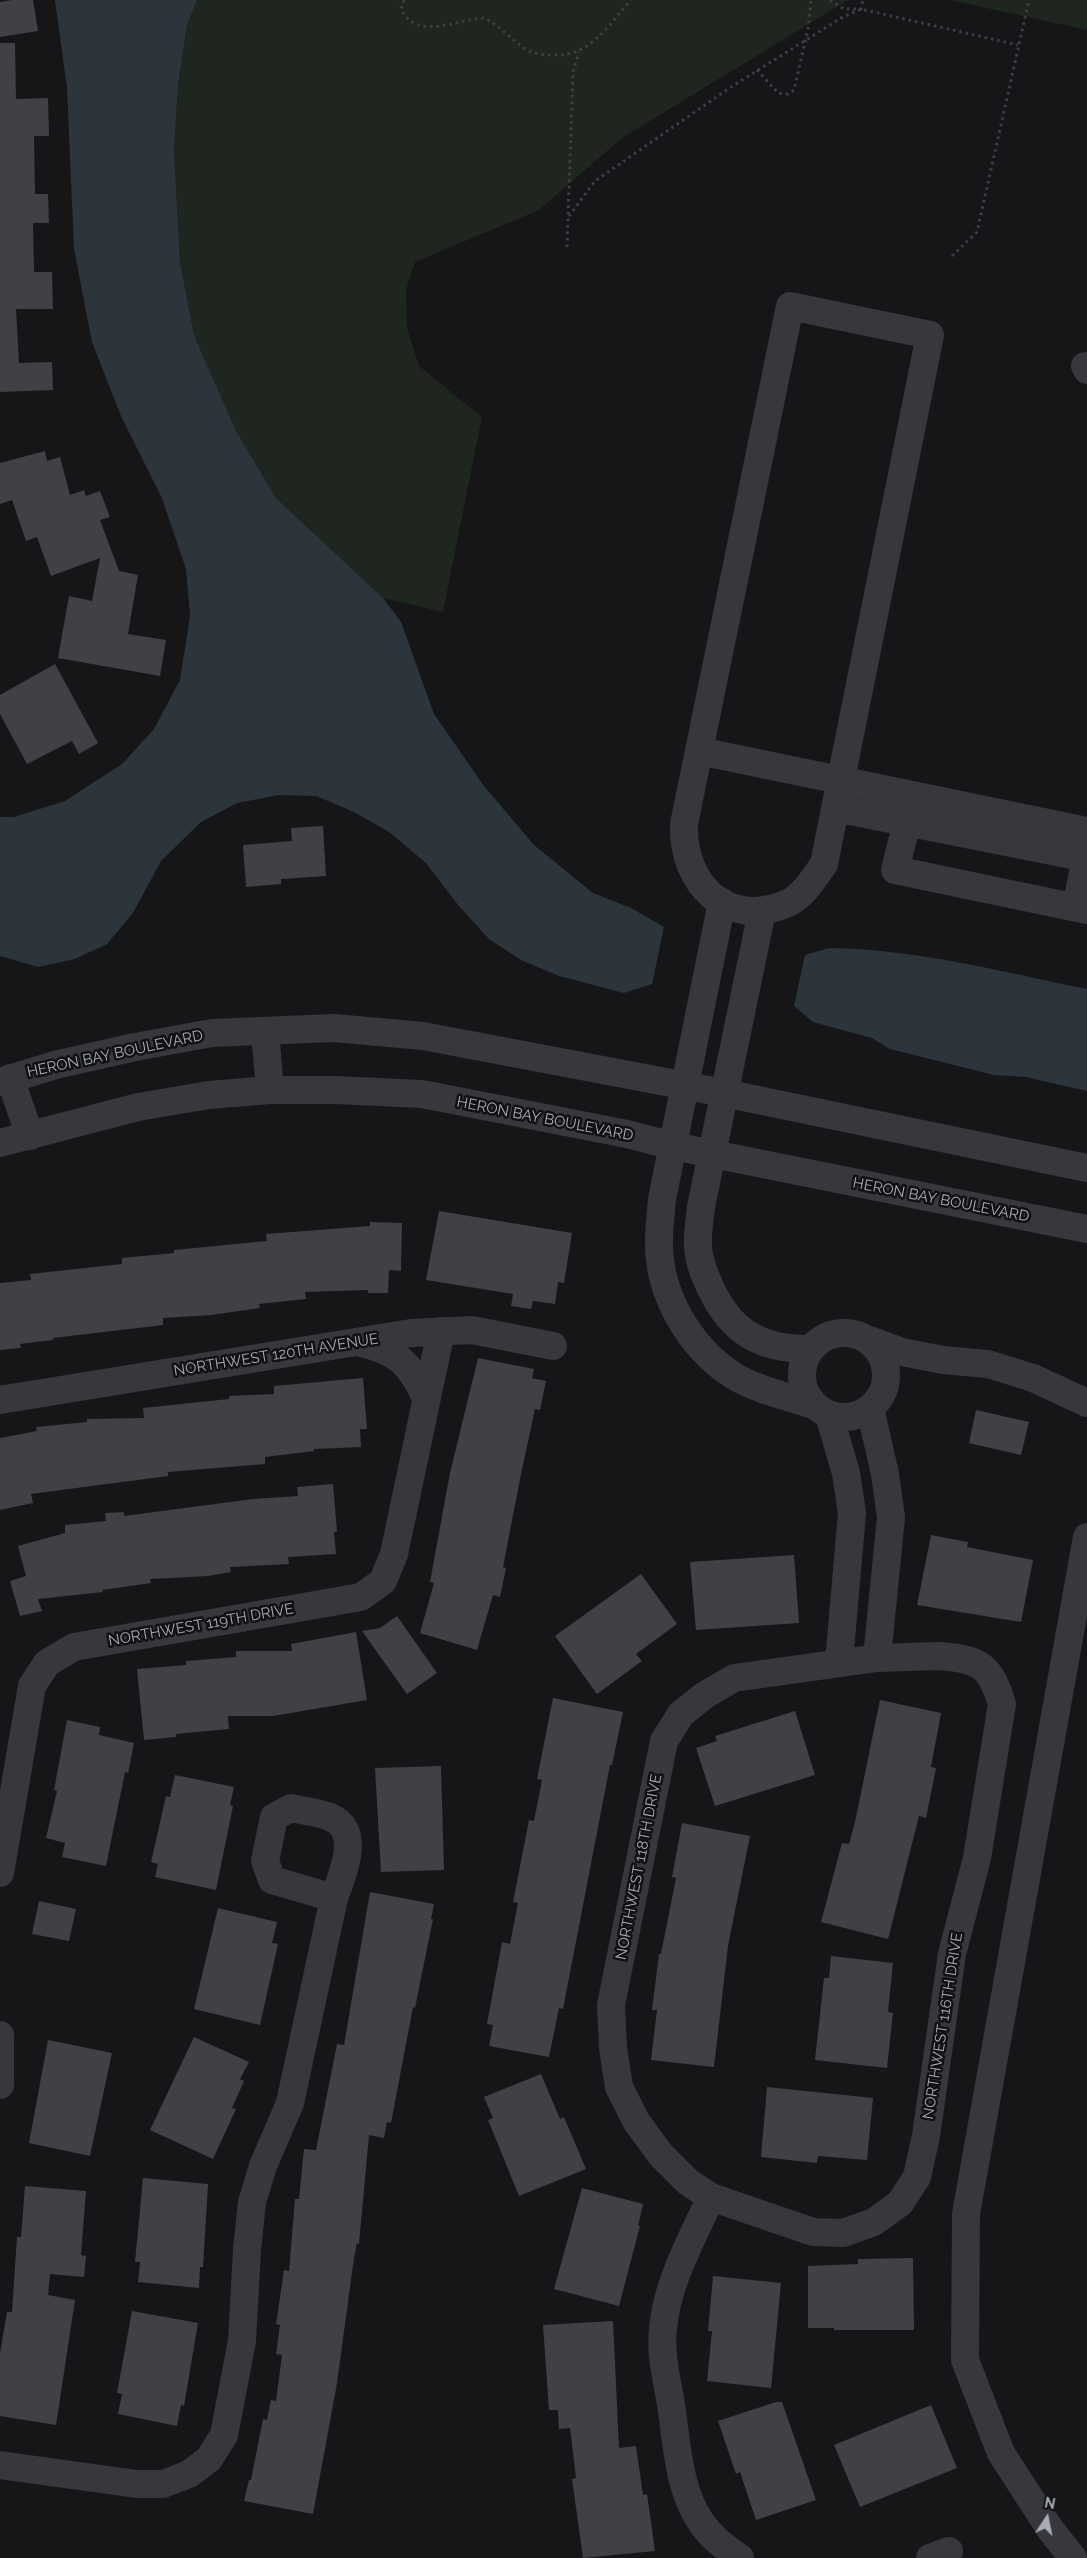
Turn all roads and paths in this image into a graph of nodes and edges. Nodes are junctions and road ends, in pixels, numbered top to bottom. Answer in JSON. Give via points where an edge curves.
{"nodes":[{"id":1,"x":404,"y":0,"type":"edge"},
{"id":2,"x":631,"y":0,"type":"edge"},
{"id":3,"x":811,"y":0,"type":"edge"},
{"id":4,"x":830,"y":0,"type":"edge"},
{"id":5,"x":862,"y":0,"type":"edge"},
{"id":6,"x":1029,"y":0,"type":"edge"},
{"id":7,"x":861,"y":9,"type":"junction"},
{"id":8,"x":806,"y":40,"type":"junction"},
{"id":9,"x":1018,"y":45,"type":"junction"},
{"id":10,"x":578,"y":52,"type":"junction"},
{"id":11,"x":757,"y":70,"type":"junction"},
{"id":12,"x":569,"y":216,"type":"junction"},
{"id":13,"x":567,"y":247,"type":"dead end"},
{"id":14,"x":952,"y":256,"type":"dead end"},
{"id":15,"x":699,"y":751,"type":"junction"},
{"id":16,"x":841,"y":780,"type":"junction"},
{"id":17,"x":836,"y":808,"type":"junction"},
{"id":18,"x":907,"y":822,"type":"junction"},
{"id":19,"x":1087,"y":831,"type":"edge"},
{"id":20,"x":1086,"y":858,"type":"edge"},
{"id":21,"x":722,"y":902,"type":"junction"},
{"id":22,"x":1082,"y":909,"type":"edge"},
{"id":23,"x":762,"y":911,"type":"junction"},
{"id":24,"x":265,"y":1031,"type":"junction"},
{"id":25,"x":5,"y":1080,"type":"edge"},
{"id":26,"x":683,"y":1086,"type":"junction"},
{"id":27,"x":270,"y":1090,"type":"junction"},
{"id":28,"x":724,"y":1093,"type":"junction"},
{"id":29,"x":30,"y":1136,"type":"junction"},
{"id":30,"x":0,"y":1143,"type":"edge"},
{"id":31,"x":673,"y":1146,"type":"junction"},
{"id":32,"x":712,"y":1154,"type":"junction"},
{"id":33,"x":1087,"y":1168,"type":"edge"},
{"id":34,"x":1087,"y":1230,"type":"edge"},
{"id":35,"x":440,"y":1331,"type":"junction"},
{"id":36,"x":869,"y":1340,"type":"junction"},
{"id":37,"x":361,"y":1343,"type":"junction"},
{"id":38,"x":553,"y":1346,"type":"dead end"},
{"id":39,"x":809,"y":1350,"type":"junction"},
{"id":40,"x":943,"y":1360,"type":"junction"},
{"id":41,"x":426,"y":1398,"type":"junction"},
{"id":42,"x":877,"y":1398,"type":"junction"},
{"id":43,"x":0,"y":1400,"type":"edge"},
{"id":44,"x":1087,"y":1403,"type":"edge"},
{"id":45,"x":821,"y":1410,"type":"junction"},
{"id":46,"x":1087,"y":1537,"type":"edge"},
{"id":47,"x":848,"y":1560,"type":"junction"},
{"id":48,"x":887,"y":1564,"type":"junction"},
{"id":49,"x":877,"y":1658,"type":"junction"},
{"id":50,"x":838,"y":1662,"type":"junction"},
{"id":51,"x":0,"y":1873,"type":"edge"},
{"id":52,"x":334,"y":1898,"type":"dead end"},
{"id":53,"x":0,"y":2035,"type":"edge"},
{"id":54,"x":0,"y":2084,"type":"edge"},
{"id":55,"x":711,"y":2197,"type":"junction"},
{"id":56,"x":0,"y":2465,"type":"edge"},
{"id":57,"x":740,"y":2558,"type":"edge"},
{"id":58,"x":1072,"y":2558,"type":"edge"}],
"edges":[{"from":1,"to":10,"type":"path","via":[[402,9],[405,17],[419,26],[438,27],[484,18],[530,51],[555,55]]},
{"from":2,"to":10,"type":"path","via":[[589,47]]},
{"from":3,"to":8,"type":"path"},
{"from":4,"to":7,"type":"path","via":[[844,9]]},
{"from":5,"to":7,"type":"path"},
{"from":6,"to":9,"type":"path"},
{"from":7,"to":8,"type":"path"},
{"from":7,"to":9,"type":"path"},
{"from":8,"to":11,"type":"path"},
{"from":8,"to":11,"type":"path","via":[[794,90],[788,94],[778,93]]},
{"from":9,"to":14,"type":"path","via":[[978,232]]},
{"from":10,"to":12,"type":"path","via":[[573,72]]},
{"from":11,"to":12,"type":"path","via":[[595,181]]},
{"from":12,"to":13,"type":"path"},
{"from":15,"to":16,"type":"street"},
{"from":15,"to":16,"type":"street","via":[[790,306],[930,335]]},
{"from":15,"to":21,"type":"street","via":[[684,824],[684,839],[691,870],[704,890]]},
{"from":16,"to":17,"type":"street"},
{"from":16,"to":19,"type":"street"},
{"from":17,"to":18,"type":"street"},
{"from":17,"to":23,"type":"street","via":[[824,864],[808,886],[789,902]]},
{"from":18,"to":20,"type":"street"},
{"from":18,"to":22,"type":"street","via":[[895,870]]},
{"from":20,"to":22,"type":"street"},
{"from":21,"to":23,"type":"street","via":[[742,910]]},
{"from":21,"to":26,"type":"street"},
{"from":23,"to":28,"type":"street"},
{"from":24,"to":25,"type":"street","name":"HERON BAY BOULEVARD","via":[[212,1033],[135,1046]]},
{"from":24,"to":26,"type":"street","name":"HERON BAY BOULEVARD","via":[[334,1028],[423,1036]]},
{"from":24,"to":27,"type":"street"},
{"from":25,"to":29,"type":"street"},
{"from":26,"to":28,"type":"street","name":"HERON BAY BOULEVARD"},
{"from":26,"to":31,"type":"street"},
{"from":27,"to":29,"type":"street","name":"HERON BAY BOULEVARD","via":[[209,1095],[138,1107]]},
{"from":27,"to":31,"type":"street","name":"HERON BAY BOULEVARD","via":[[422,1094]]},
{"from":28,"to":32,"type":"street"},
{"from":28,"to":33,"type":"street","name":"HERON BAY BOULEVARD"},
{"from":29,"to":30,"type":"street","name":"HERON BAY BOULEVARD"},
{"from":31,"to":32,"type":"street","name":"HERON BAY BOULEVARD"},
{"from":31,"to":45,"type":"street","via":[[662,1199],[659,1242],[664,1276],[678,1316],[706,1355],[735,1376]]},
{"from":32,"to":34,"type":"street","name":"HERON BAY BOULEVARD"},
{"from":32,"to":39,"type":"street","via":[[701,1206],[698,1246],[704,1276],[733,1325],[757,1341],[788,1349]]},
{"from":35,"to":37,"type":"street","name":"NORTHWEST 120TH AVENUE"},
{"from":35,"to":38,"type":"street","name":"NORTHWEST 120TH AVENUE","via":[[472,1330]]},
{"from":35,"to":41,"type":"street","name":"NORTHWEST 119TH DRIVE"},
{"from":36,"to":39,"type":"street","via":[[851,1333],[830,1334]]},
{"from":36,"to":40,"type":"street","via":[[902,1352]]},
{"from":36,"to":42,"type":"street","via":[[885,1361],[886,1374]]},
{"from":37,"to":41,"type":"street","via":[[386,1349],[404,1361]]},
{"from":37,"to":43,"type":"street","name":"NORTHWEST 120TH AVENUE"},
{"from":39,"to":45,"type":"street","via":[[801,1372],[802,1384]]},
{"from":40,"to":42,"type":"street","via":[[916,1367]]},
{"from":40,"to":44,"type":"street","via":[[988,1364],[1033,1378]]},
{"from":41,"to":51,"type":"street","name":"NORTHWEST 119TH DRIVE","via":[[394,1554],[383,1581],[361,1597],[74,1647],[47,1663],[32,1686]]},
{"from":42,"to":45,"type":"street","via":[[851,1416]]},
{"from":42,"to":48,"type":"street","via":[[891,1517]]},
{"from":45,"to":47,"type":"street","via":[[846,1473],[852,1513]]},
{"from":46,"to":58,"type":"street","via":[[966,2214],[964,2292],[965,2360],[1001,2453]]},
{"from":47,"to":48,"type":"street"},
{"from":47,"to":50,"type":"street"},
{"from":48,"to":49,"type":"street"},
{"from":49,"to":50,"type":"street","name":"NORTHWEST 118TH DRIVE"},
{"from":49,"to":55,"type":"street","name":"NORTHWEST 116TH DRIVE","via":[[965,1658],[982,1666],[994,1681],[1002,1704],[977,1858],[952,1954],[926,2136],[917,2177],[900,2203],[874,2222],[843,2233],[813,2232]]},
{"from":50,"to":55,"type":"street","name":"NORTHWEST 118TH DRIVE","via":[[734,1678],[681,1714],[664,1741],[611,2005],[613,2048],[619,2087],[636,2121],[661,2155],[688,2182]]},
{"from":52,"to":56,"type":"street","via":[[290,2103],[263,2166],[252,2202],[246,2250],[242,2341],[224,2435],[209,2459],[189,2474],[163,2484],[137,2484]]},
{"from":53,"to":54,"type":"street"},
{"from":55,"to":57,"type":"street","via":[[670,2293],[662,2329],[664,2360],[681,2471],[690,2500],[702,2524],[719,2543]]}]}
